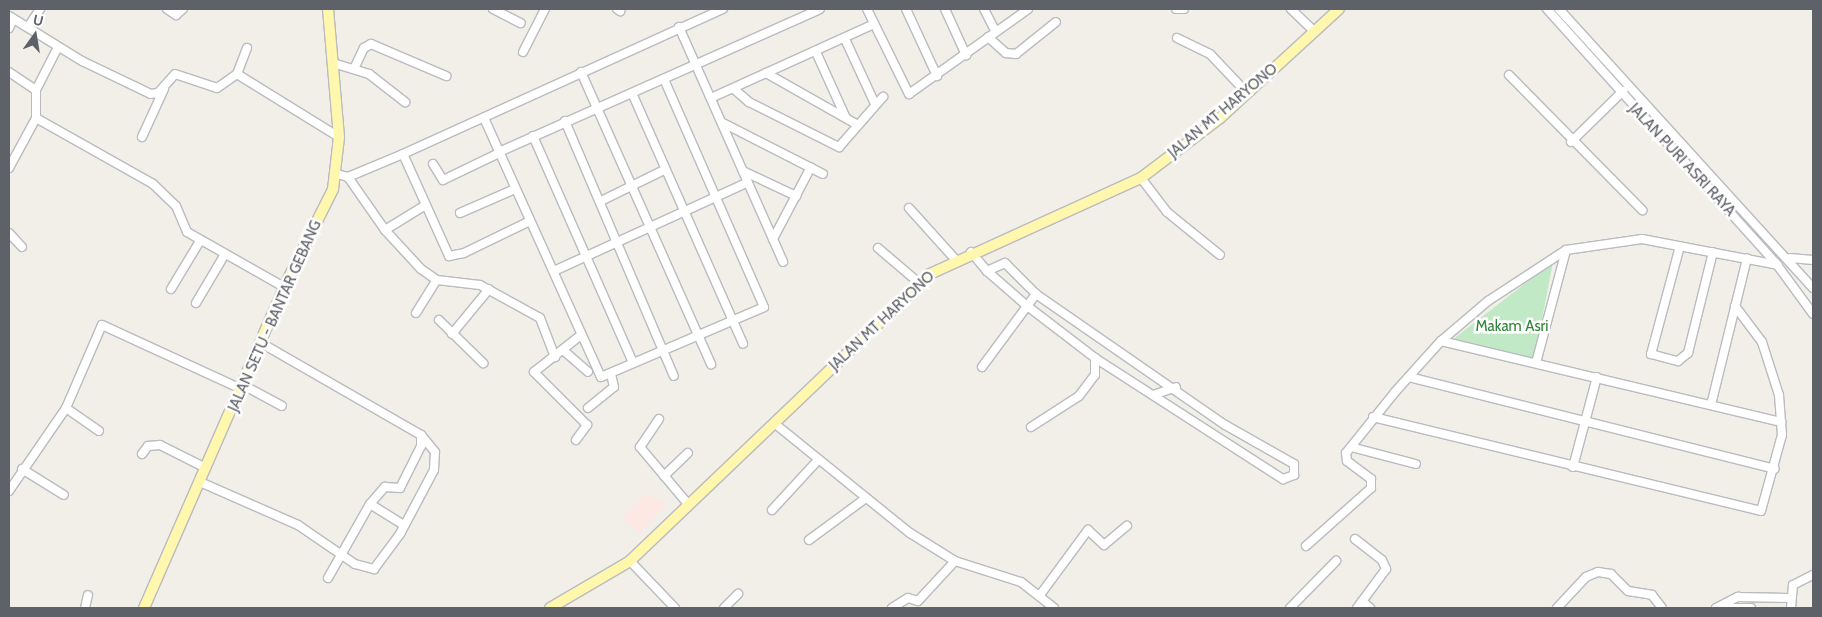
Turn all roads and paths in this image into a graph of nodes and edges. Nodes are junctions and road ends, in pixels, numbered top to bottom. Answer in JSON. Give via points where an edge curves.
{"nodes":[{"id":1,"x":40,"y":9,"type":"edge"},
{"id":2,"x":168,"y":9,"type":"edge"},
{"id":3,"x":184,"y":9,"type":"edge"},
{"id":4,"x":328,"y":9,"type":"edge"},
{"id":5,"x":493,"y":9,"type":"edge"},
{"id":6,"x":545,"y":9,"type":"edge"},
{"id":7,"x":723,"y":9,"type":"edge"},
{"id":8,"x":820,"y":9,"type":"edge"},
{"id":9,"x":868,"y":9,"type":"edge"},
{"id":10,"x":906,"y":9,"type":"edge"},
{"id":11,"x":945,"y":9,"type":"edge"},
{"id":12,"x":984,"y":9,"type":"edge"},
{"id":13,"x":1026,"y":9,"type":"edge"},
{"id":14,"x":1176,"y":9,"type":"edge"},
{"id":15,"x":1184,"y":9,"type":"edge"},
{"id":16,"x":1291,"y":9,"type":"edge"},
{"id":17,"x":1339,"y":9,"type":"edge"},
{"id":18,"x":1548,"y":9,"type":"edge"},
{"id":19,"x":1559,"y":9,"type":"edge"},
{"id":20,"x":11,"y":17,"type":"edge"},
{"id":21,"x":1566,"y":17,"type":"junction"},
{"id":22,"x":1056,"y":22,"type":"dead end"},
{"id":23,"x":1559,"y":22,"type":"junction"},
{"id":24,"x":521,"y":23,"type":"dead end"},
{"id":25,"x":874,"y":24,"type":"junction"},
{"id":26,"x":9,"y":28,"type":"edge"},
{"id":27,"x":28,"y":28,"type":"junction"},
{"id":28,"x":679,"y":28,"type":"junction"},
{"id":29,"x":1315,"y":32,"type":"junction"},
{"id":30,"x":992,"y":34,"type":"junction"},
{"id":31,"x":1177,"y":38,"type":"dead end"},
{"id":32,"x":845,"y":39,"type":"junction"},
{"id":33,"x":58,"y":47,"type":"junction"},
{"id":34,"x":247,"y":48,"type":"dead end"},
{"id":35,"x":523,"y":52,"type":"dead end"},
{"id":36,"x":816,"y":52,"type":"junction"},
{"id":37,"x":966,"y":55,"type":"junction"},
{"id":38,"x":333,"y":63,"type":"junction"},
{"id":39,"x":695,"y":64,"type":"junction"},
{"id":40,"x":354,"y":68,"type":"junction"},
{"id":41,"x":9,"y":72,"type":"edge"},
{"id":42,"x":581,"y":72,"type":"junction"},
{"id":43,"x":766,"y":73,"type":"junction"},
{"id":44,"x":237,"y":74,"type":"junction"},
{"id":45,"x":1509,"y":75,"type":"dead end"},
{"id":46,"x":446,"y":76,"type":"dead end"},
{"id":47,"x":937,"y":76,"type":"junction"},
{"id":48,"x":664,"y":79,"type":"junction"},
{"id":49,"x":1627,"y":87,"type":"junction"},
{"id":50,"x":164,"y":88,"type":"junction"},
{"id":51,"x":734,"y":88,"type":"junction"},
{"id":52,"x":36,"y":90,"type":"junction"},
{"id":53,"x":1246,"y":92,"type":"junction"},
{"id":54,"x":632,"y":93,"type":"junction"},
{"id":55,"x":1620,"y":93,"type":"junction"},
{"id":56,"x":883,"y":97,"type":"dead end"},
{"id":57,"x":711,"y":98,"type":"junction"},
{"id":58,"x":405,"y":102,"type":"dead end"},
{"id":59,"x":875,"y":104,"type":"junction"},
{"id":60,"x":598,"y":108,"type":"junction"},
{"id":61,"x":36,"y":118,"type":"junction"},
{"id":62,"x":484,"y":118,"type":"junction"},
{"id":63,"x":846,"y":118,"type":"junction"},
{"id":64,"x":565,"y":121,"type":"junction"},
{"id":65,"x":723,"y":123,"type":"junction"},
{"id":66,"x":856,"y":124,"type":"junction"},
{"id":67,"x":533,"y":136,"type":"junction"},
{"id":68,"x":142,"y":137,"type":"dead end"},
{"id":69,"x":339,"y":137,"type":"junction"},
{"id":70,"x":1571,"y":142,"type":"junction"},
{"id":71,"x":499,"y":152,"type":"junction"},
{"id":72,"x":403,"y":154,"type":"junction"},
{"id":73,"x":433,"y":164,"type":"dead end"},
{"id":74,"x":811,"y":167,"type":"junction"},
{"id":75,"x":9,"y":168,"type":"edge"},
{"id":76,"x":664,"y":170,"type":"junction"},
{"id":77,"x":743,"y":171,"type":"junction"},
{"id":78,"x":337,"y":174,"type":"junction"},
{"id":79,"x":823,"y":174,"type":"dead end"},
{"id":80,"x":348,"y":177,"type":"junction"},
{"id":81,"x":1141,"y":178,"type":"junction"},
{"id":82,"x":748,"y":182,"type":"junction"},
{"id":83,"x":632,"y":186,"type":"junction"},
{"id":84,"x":515,"y":189,"type":"junction"},
{"id":85,"x":796,"y":196,"type":"junction"},
{"id":86,"x":716,"y":197,"type":"junction"},
{"id":87,"x":601,"y":201,"type":"junction"},
{"id":88,"x":424,"y":206,"type":"junction"},
{"id":89,"x":908,"y":208,"type":"dead end"},
{"id":90,"x":1642,"y":210,"type":"dead end"},
{"id":91,"x":683,"y":212,"type":"junction"},
{"id":92,"x":460,"y":213,"type":"dead end"},
{"id":93,"x":530,"y":221,"type":"junction"},
{"id":94,"x":651,"y":226,"type":"junction"},
{"id":95,"x":385,"y":230,"type":"junction"},
{"id":96,"x":9,"y":233,"type":"edge"},
{"id":97,"x":773,"y":239,"type":"junction"},
{"id":98,"x":200,"y":241,"type":"junction"},
{"id":99,"x":620,"y":241,"type":"junction"},
{"id":100,"x":1680,"y":246,"type":"junction"},
{"id":101,"x":22,"y":247,"type":"dead end"},
{"id":102,"x":878,"y":248,"type":"dead end"},
{"id":103,"x":1566,"y":250,"type":"junction"},
{"id":104,"x":971,"y":252,"type":"junction"},
{"id":105,"x":1713,"y":252,"type":"junction"},
{"id":106,"x":225,"y":254,"type":"junction"},
{"id":107,"x":1220,"y":255,"type":"dead end"},
{"id":108,"x":587,"y":256,"type":"junction"},
{"id":109,"x":1788,"y":256,"type":"junction"},
{"id":110,"x":1747,"y":258,"type":"junction"},
{"id":111,"x":955,"y":259,"type":"junction"},
{"id":112,"x":1813,"y":260,"type":"edge"},
{"id":113,"x":783,"y":262,"type":"dead end"},
{"id":114,"x":1777,"y":263,"type":"junction"},
{"id":115,"x":554,"y":271,"type":"junction"},
{"id":116,"x":987,"y":271,"type":"junction"},
{"id":117,"x":436,"y":280,"type":"junction"},
{"id":118,"x":919,"y":283,"type":"junction"},
{"id":119,"x":284,"y":287,"type":"junction"},
{"id":120,"x":1813,"y":288,"type":"edge"},
{"id":121,"x":171,"y":289,"type":"dead end"},
{"id":122,"x":489,"y":289,"type":"junction"},
{"id":123,"x":1036,"y":294,"type":"junction"},
{"id":124,"x":196,"y":303,"type":"dead end"},
{"id":125,"x":1026,"y":305,"type":"junction"},
{"id":126,"x":1735,"y":306,"type":"junction"},
{"id":127,"x":416,"y":313,"type":"dead end"},
{"id":128,"x":1813,"y":314,"type":"edge"},
{"id":129,"x":439,"y":320,"type":"dead end"},
{"id":130,"x":733,"y":321,"type":"junction"},
{"id":131,"x":452,"y":334,"type":"junction"},
{"id":132,"x":698,"y":334,"type":"junction"},
{"id":133,"x":581,"y":335,"type":"junction"},
{"id":134,"x":1440,"y":341,"type":"junction"},
{"id":135,"x":261,"y":343,"type":"junction"},
{"id":136,"x":743,"y":343,"type":"dead end"},
{"id":137,"x":664,"y":348,"type":"junction"},
{"id":138,"x":563,"y":350,"type":"junction"},
{"id":139,"x":555,"y":358,"type":"junction"},
{"id":140,"x":1095,"y":358,"type":"junction"},
{"id":141,"x":484,"y":363,"type":"dead end"},
{"id":142,"x":633,"y":363,"type":"junction"},
{"id":143,"x":1536,"y":363,"type":"junction"},
{"id":144,"x":711,"y":364,"type":"dead end"},
{"id":145,"x":982,"y":367,"type":"dead end"},
{"id":146,"x":588,"y":372,"type":"dead end"},
{"id":147,"x":610,"y":374,"type":"junction"},
{"id":148,"x":674,"y":376,"type":"dead end"},
{"id":149,"x":1409,"y":377,"type":"junction"},
{"id":150,"x":1597,"y":377,"type":"junction"},
{"id":151,"x":242,"y":387,"type":"junction"},
{"id":152,"x":1176,"y":387,"type":"junction"},
{"id":153,"x":1156,"y":394,"type":"junction"},
{"id":154,"x":1711,"y":405,"type":"junction"},
{"id":155,"x":282,"y":406,"type":"dead end"},
{"id":156,"x":66,"y":408,"type":"junction"},
{"id":157,"x":588,"y":408,"type":"dead end"},
{"id":158,"x":1374,"y":417,"type":"junction"},
{"id":159,"x":659,"y":419,"type":"dead end"},
{"id":160,"x":1584,"y":422,"type":"junction"},
{"id":161,"x":1782,"y":422,"type":"junction"},
{"id":162,"x":774,"y":423,"type":"junction"},
{"id":163,"x":1031,"y":428,"type":"dead end"},
{"id":164,"x":99,"y":431,"type":"dead end"},
{"id":165,"x":421,"y":435,"type":"junction"},
{"id":166,"x":576,"y":440,"type":"dead end"},
{"id":167,"x":1351,"y":447,"type":"junction"},
{"id":168,"x":688,"y":453,"type":"dead end"},
{"id":169,"x":142,"y":454,"type":"dead end"},
{"id":170,"x":817,"y":461,"type":"junction"},
{"id":171,"x":1416,"y":464,"type":"dead end"},
{"id":172,"x":1573,"y":467,"type":"junction"},
{"id":173,"x":206,"y":468,"type":"junction"},
{"id":174,"x":22,"y":469,"type":"junction"},
{"id":175,"x":1775,"y":469,"type":"junction"},
{"id":176,"x":664,"y":476,"type":"junction"},
{"id":177,"x":200,"y":482,"type":"junction"},
{"id":178,"x":9,"y":491,"type":"edge"},
{"id":179,"x":64,"y":495,"type":"dead end"},
{"id":180,"x":866,"y":498,"type":"junction"},
{"id":181,"x":370,"y":504,"type":"junction"},
{"id":182,"x":688,"y":504,"type":"junction"},
{"id":183,"x":772,"y":510,"type":"dead end"},
{"id":184,"x":404,"y":525,"type":"junction"},
{"id":185,"x":1127,"y":526,"type":"dead end"},
{"id":186,"x":1355,"y":539,"type":"dead end"},
{"id":187,"x":809,"y":540,"type":"dead end"},
{"id":188,"x":1306,"y":546,"type":"dead end"},
{"id":189,"x":340,"y":551,"type":"junction"},
{"id":190,"x":630,"y":561,"type":"junction"},
{"id":191,"x":955,"y":561,"type":"junction"},
{"id":192,"x":1336,"y":561,"type":"dead end"},
{"id":193,"x":1813,"y":572,"type":"edge"},
{"id":194,"x":328,"y":578,"type":"dead end"},
{"id":195,"x":738,"y":594,"type":"dead end"},
{"id":196,"x":88,"y":595,"type":"dead end"},
{"id":197,"x":1040,"y":595,"type":"junction"},
{"id":198,"x":1789,"y":598,"type":"junction"},
{"id":199,"x":1359,"y":605,"type":"edge"},
{"id":200,"x":669,"y":607,"type":"edge"},
{"id":201,"x":85,"y":608,"type":"edge"},
{"id":202,"x":144,"y":608,"type":"edge"},
{"id":203,"x":550,"y":608,"type":"edge"},
{"id":204,"x":724,"y":608,"type":"edge"},
{"id":205,"x":892,"y":608,"type":"edge"},
{"id":206,"x":1054,"y":608,"type":"edge"},
{"id":207,"x":1290,"y":608,"type":"edge"},
{"id":208,"x":1370,"y":608,"type":"edge"},
{"id":209,"x":1557,"y":608,"type":"edge"},
{"id":210,"x":1662,"y":608,"type":"edge"},
{"id":211,"x":1716,"y":608,"type":"edge"},
{"id":212,"x":1729,"y":608,"type":"edge"},
{"id":213,"x":1751,"y":608,"type":"edge"},
{"id":214,"x":1792,"y":608,"type":"edge"}],
"edges":[{"from":1,"to":27,"type":"street"},
{"from":2,"to":3,"type":"street","via":[[176,15]]},
{"from":4,"to":38,"type":"main road","name":"JALAN SETU - BANTAR GEBANG"},
{"from":5,"to":24,"type":"street"},
{"from":6,"to":35,"type":"street"},
{"from":7,"to":28,"type":"street"},
{"from":8,"to":39,"type":"street"},
{"from":9,"to":25,"type":"street"},
{"from":10,"to":47,"type":"street"},
{"from":11,"to":37,"type":"street"},
{"from":12,"to":30,"type":"street"},
{"from":13,"to":30,"type":"street"},
{"from":14,"to":15,"type":"street"},
{"from":16,"to":29,"type":"street"},
{"from":17,"to":29,"type":"main road","name":"JALAN MT HARYONO"},
{"from":18,"to":23,"type":"street","name":"JALAN PURI ASRI RAYA"},
{"from":19,"to":21,"type":"street","name":"JALAN PURI ASRI RAYA"},
{"from":20,"to":26,"type":"street"},
{"from":20,"to":27,"type":"street"},
{"from":21,"to":23,"type":"street"},
{"from":21,"to":49,"type":"street","name":"JALAN PURI ASRI RAYA"},
{"from":22,"to":30,"type":"street","via":[[1016,54],[1006,53]]},
{"from":23,"to":55,"type":"street","name":"JALAN PURI ASRI RAYA"},
{"from":25,"to":32,"type":"street"},
{"from":25,"to":47,"type":"street","via":[[906,93]]},
{"from":27,"to":33,"type":"street"},
{"from":28,"to":39,"type":"street"},
{"from":28,"to":42,"type":"street"},
{"from":29,"to":53,"type":"main road","name":"JALAN MT HARYONO"},
{"from":30,"to":37,"type":"street"},
{"from":31,"to":53,"type":"street","via":[[1210,54]]},
{"from":32,"to":36,"type":"street"},
{"from":32,"to":59,"type":"street"},
{"from":33,"to":50,"type":"street","via":[[125,84],[154,94]]},
{"from":33,"to":52,"type":"street"},
{"from":34,"to":44,"type":"street"},
{"from":36,"to":43,"type":"street"},
{"from":36,"to":63,"type":"street"},
{"from":37,"to":47,"type":"street"},
{"from":38,"to":40,"type":"street"},
{"from":38,"to":69,"type":"main road","name":"JALAN SETU - BANTAR GEBANG"},
{"from":39,"to":48,"type":"street"},
{"from":39,"to":57,"type":"street"},
{"from":40,"to":46,"type":"street","via":[[364,48],[371,44]]},
{"from":40,"to":58,"type":"street"},
{"from":41,"to":52,"type":"street"},
{"from":42,"to":60,"type":"street"},
{"from":42,"to":62,"type":"street"},
{"from":43,"to":51,"type":"street"},
{"from":43,"to":63,"type":"street"},
{"from":44,"to":50,"type":"street","via":[[217,88],[175,74]]},
{"from":44,"to":69,"type":"street"},
{"from":45,"to":70,"type":"street"},
{"from":48,"to":54,"type":"street"},
{"from":48,"to":86,"type":"street"},
{"from":49,"to":55,"type":"street"},
{"from":49,"to":109,"type":"street","name":"JALAN PURI ASRI RAYA"},
{"from":50,"to":68,"type":"street"},
{"from":51,"to":57,"type":"street"},
{"from":51,"to":66,"type":"street","via":[[749,102],[835,147],[842,145]]},
{"from":52,"to":61,"type":"street"},
{"from":53,"to":81,"type":"main road","name":"JALAN MT HARYONO","via":[[1220,118]]},
{"from":54,"to":60,"type":"street"},
{"from":54,"to":76,"type":"street"},
{"from":55,"to":70,"type":"street"},
{"from":55,"to":114,"type":"street","name":"JALAN PURI ASRI RAYA"},
{"from":56,"to":59,"type":"street"},
{"from":57,"to":65,"type":"street"},
{"from":59,"to":66,"type":"street"},
{"from":60,"to":64,"type":"street"},
{"from":60,"to":83,"type":"street"},
{"from":61,"to":75,"type":"street"},
{"from":61,"to":98,"type":"street","via":[[161,189],[176,206],[183,228]]},
{"from":62,"to":71,"type":"street"},
{"from":62,"to":72,"type":"street"},
{"from":63,"to":66,"type":"street"},
{"from":64,"to":67,"type":"street"},
{"from":64,"to":87,"type":"street"},
{"from":65,"to":74,"type":"street"},
{"from":65,"to":77,"type":"street"},
{"from":67,"to":71,"type":"street"},
{"from":67,"to":108,"type":"street"},
{"from":69,"to":78,"type":"main road","name":"JALAN SETU - BANTAR GEBANG"},
{"from":70,"to":90,"type":"street"},
{"from":71,"to":73,"type":"street","via":[[443,180]]},
{"from":71,"to":84,"type":"street"},
{"from":72,"to":80,"type":"street"},
{"from":72,"to":88,"type":"street"},
{"from":74,"to":79,"type":"street"},
{"from":74,"to":85,"type":"street"},
{"from":76,"to":83,"type":"street"},
{"from":76,"to":91,"type":"street"},
{"from":77,"to":82,"type":"street"},
{"from":77,"to":85,"type":"street"},
{"from":78,"to":80,"type":"street"},
{"from":78,"to":119,"type":"main road","name":"JALAN SETU - BANTAR GEBANG"},
{"from":80,"to":95,"type":"street"},
{"from":81,"to":104,"type":"main road","name":"JALAN MT HARYONO"},
{"from":81,"to":107,"type":"street","via":[[1167,212]]},
{"from":82,"to":86,"type":"street"},
{"from":82,"to":97,"type":"street"},
{"from":83,"to":87,"type":"street"},
{"from":83,"to":94,"type":"street"},
{"from":84,"to":92,"type":"street"},
{"from":84,"to":93,"type":"street"},
{"from":85,"to":97,"type":"street"},
{"from":86,"to":91,"type":"street"},
{"from":86,"to":130,"type":"street","via":[[764,306]]},
{"from":87,"to":99,"type":"street"},
{"from":88,"to":93,"type":"street","via":[[446,254],[452,256]]},
{"from":88,"to":95,"type":"street"},
{"from":89,"to":111,"type":"street"},
{"from":91,"to":94,"type":"street"},
{"from":91,"to":130,"type":"street"},
{"from":93,"to":115,"type":"street"},
{"from":94,"to":99,"type":"street"},
{"from":94,"to":132,"type":"street"},
{"from":95,"to":117,"type":"street","via":[[412,261]]},
{"from":96,"to":101,"type":"street"},
{"from":97,"to":113,"type":"street"},
{"from":98,"to":106,"type":"street"},
{"from":98,"to":121,"type":"street"},
{"from":99,"to":108,"type":"street"},
{"from":99,"to":137,"type":"street"},
{"from":100,"to":103,"type":"street","via":[[1621,240]]},
{"from":100,"to":105,"type":"street"},
{"from":100,"to":105,"type":"street","via":[[1651,354],[1678,361],[1688,353]]},
{"from":102,"to":118,"type":"street"},
{"from":103,"to":134,"type":"street","via":[[1501,291]]},
{"from":103,"to":143,"type":"street"},
{"from":104,"to":111,"type":"main road","name":"JALAN MT HARYONO"},
{"from":104,"to":116,"type":"street"},
{"from":105,"to":110,"type":"street"},
{"from":106,"to":119,"type":"street"},
{"from":106,"to":124,"type":"street"},
{"from":108,"to":115,"type":"street"},
{"from":108,"to":142,"type":"street"},
{"from":109,"to":112,"type":"street"},
{"from":109,"to":120,"type":"street","name":"JALAN PURI ASRI RAYA"},
{"from":110,"to":114,"type":"street"},
{"from":110,"to":126,"type":"street"},
{"from":111,"to":118,"type":"main road","name":"JALAN MT HARYONO"},
{"from":114,"to":128,"type":"street","name":"JALAN PURI ASRI RAYA"},
{"from":115,"to":133,"type":"street"},
{"from":116,"to":123,"type":"street","via":[[1004,263]]},
{"from":116,"to":125,"type":"street"},
{"from":117,"to":122,"type":"street"},
{"from":117,"to":127,"type":"street"},
{"from":118,"to":162,"type":"main road","name":"JALAN MT HARYONO"},
{"from":119,"to":135,"type":"main road","name":"JALAN SETU - BANTAR GEBANG"},
{"from":122,"to":131,"type":"street"},
{"from":122,"to":139,"type":"street","via":[[544,322]]},
{"from":123,"to":125,"type":"street"},
{"from":123,"to":152,"type":"street"},
{"from":125,"to":140,"type":"street"},
{"from":125,"to":145,"type":"street"},
{"from":126,"to":154,"type":"street"},
{"from":126,"to":161,"type":"street","via":[[1768,357]]},
{"from":129,"to":131,"type":"street"},
{"from":130,"to":132,"type":"street"},
{"from":130,"to":136,"type":"street"},
{"from":131,"to":141,"type":"street"},
{"from":132,"to":137,"type":"street"},
{"from":132,"to":144,"type":"street"},
{"from":133,"to":138,"type":"street"},
{"from":133,"to":147,"type":"street","via":[[599,376]]},
{"from":134,"to":143,"type":"street"},
{"from":134,"to":149,"type":"street"},
{"from":135,"to":151,"type":"main road","name":"JALAN SETU - BANTAR GEBANG"},
{"from":135,"to":165,"type":"street"},
{"from":137,"to":142,"type":"street"},
{"from":137,"to":148,"type":"street"},
{"from":138,"to":139,"type":"street"},
{"from":138,"to":146,"type":"street"},
{"from":139,"to":166,"type":"street","via":[[534,372],[587,425]]},
{"from":140,"to":153,"type":"street"},
{"from":140,"to":163,"type":"street","via":[[1094,375],[1079,396]]},
{"from":142,"to":147,"type":"street"},
{"from":143,"to":150,"type":"street"},
{"from":147,"to":157,"type":"street","via":[[614,386]]},
{"from":149,"to":158,"type":"street"},
{"from":149,"to":160,"type":"street"},
{"from":150,"to":154,"type":"street"},
{"from":150,"to":160,"type":"street"},
{"from":151,"to":155,"type":"street"},
{"from":151,"to":156,"type":"street","via":[[106,324]]},
{"from":151,"to":173,"type":"main road","name":"JALAN SETU - BANTAR GEBANG"},
{"from":152,"to":153,"type":"street"},
{"from":152,"to":153,"type":"street","via":[[1225,425],[1294,464],[1294,475],[1283,479]]},
{"from":154,"to":161,"type":"street"},
{"from":156,"to":164,"type":"street"},
{"from":156,"to":174,"type":"street"},
{"from":158,"to":167,"type":"street"},
{"from":158,"to":172,"type":"street"},
{"from":159,"to":176,"type":"street","via":[[639,444]]},
{"from":160,"to":172,"type":"street"},
{"from":160,"to":175,"type":"street"},
{"from":161,"to":175,"type":"street"},
{"from":162,"to":170,"type":"street"},
{"from":162,"to":182,"type":"main road","name":"JALAN MT HARYONO"},
{"from":165,"to":181,"type":"street","via":[[421,446],[398,489],[385,487]]},
{"from":165,"to":184,"type":"street","via":[[436,459]]},
{"from":167,"to":171,"type":"street"},
{"from":167,"to":188,"type":"street","via":[[1345,458],[1371,479],[1371,488]]},
{"from":168,"to":176,"type":"street"},
{"from":169,"to":173,"type":"street","via":[[148,446],[160,445]]},
{"from":170,"to":180,"type":"street"},
{"from":170,"to":183,"type":"street"},
{"from":172,"to":175,"type":"street","via":[[1757,512],[1765,505]]},
{"from":173,"to":177,"type":"main road","name":"JALAN SETU - BANTAR GEBANG"},
{"from":174,"to":178,"type":"street"},
{"from":174,"to":179,"type":"street"},
{"from":176,"to":182,"type":"street"},
{"from":177,"to":189,"type":"street","via":[[298,525]]},
{"from":177,"to":202,"type":"main road","name":"JALAN SETU - BANTAR GEBANG"},
{"from":180,"to":187,"type":"street"},
{"from":180,"to":191,"type":"street"},
{"from":181,"to":184,"type":"street"},
{"from":181,"to":189,"type":"street"},
{"from":182,"to":190,"type":"main road","name":"JALAN MT HARYONO"},
{"from":184,"to":189,"type":"street","via":[[376,569],[355,564]]},
{"from":185,"to":197,"type":"street","via":[[1104,545],[1088,530]]},
{"from":186,"to":199,"type":"street","via":[[1385,565]]},
{"from":189,"to":194,"type":"street"},
{"from":190,"to":200,"type":"street"},
{"from":190,"to":203,"type":"main road","name":"JALAN MT HARYONO"},
{"from":191,"to":197,"type":"street","via":[[1021,582]]},
{"from":191,"to":205,"type":"street","via":[[918,601],[908,598]]},
{"from":192,"to":207,"type":"street"},
{"from":193,"to":198,"type":"street","via":[[1793,584]]},
{"from":195,"to":204,"type":"street"},
{"from":196,"to":201,"type":"street"},
{"from":197,"to":206,"type":"street"},
{"from":198,"to":211,"type":"street","via":[[1738,597]]},
{"from":198,"to":214,"type":"street"},
{"from":199,"to":208,"type":"street"},
{"from":209,"to":210,"type":"street","via":[[1586,577],[1598,572],[1611,574],[1628,590],[1652,595]]},
{"from":212,"to":213,"type":"street"}]}
